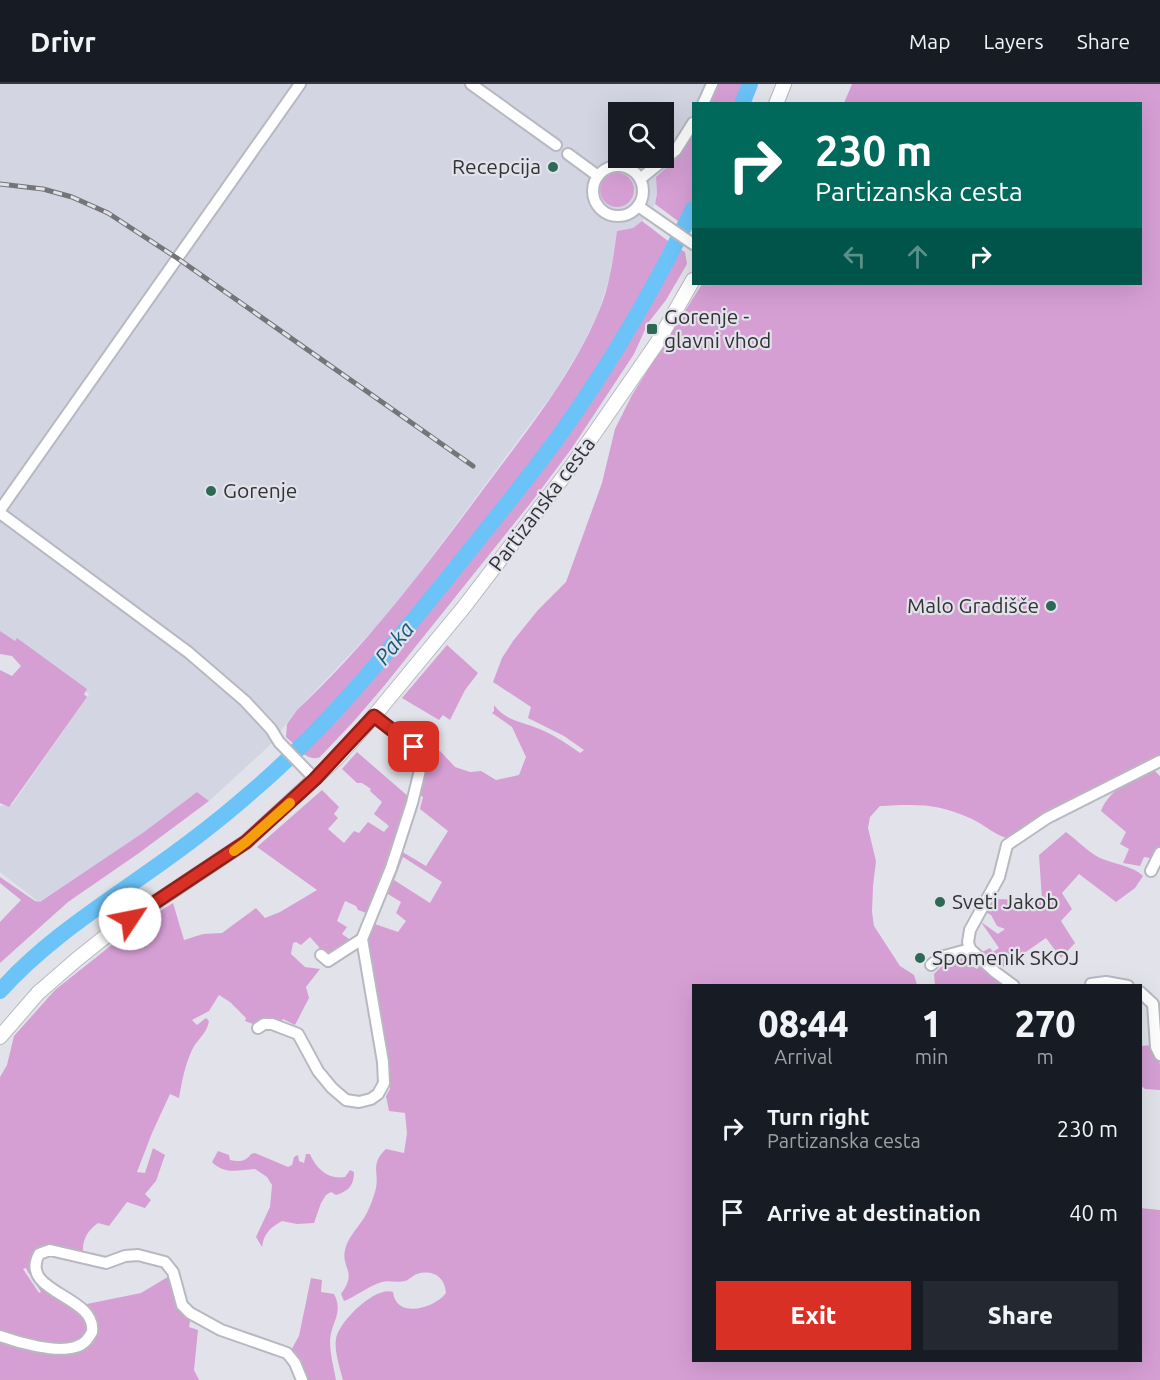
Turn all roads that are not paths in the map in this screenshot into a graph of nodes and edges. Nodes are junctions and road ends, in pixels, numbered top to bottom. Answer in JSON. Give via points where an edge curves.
{"nodes":[{"id":1,"x":300,"y":84,"type":"edge"},
{"id":2,"x":471,"y":84,"type":"edge"},
{"id":3,"x":712,"y":84,"type":"edge"},
{"id":4,"x":784,"y":84,"type":"edge"},
{"id":5,"x":704,"y":102,"type":"edge"},
{"id":6,"x":777,"y":102,"type":"edge"},
{"id":7,"x":692,"y":125,"type":"edge"},
{"id":8,"x":556,"y":145,"type":"dead end"},
{"id":9,"x":568,"y":154,"type":"dead end"},
{"id":10,"x":598,"y":176,"type":"junction"},
{"id":11,"x":640,"y":179,"type":"junction"},
{"id":12,"x":638,"y":206,"type":"junction"},
{"id":13,"x":692,"y":243,"type":"edge"},
{"id":14,"x":692,"y":282,"type":"edge"},
{"id":15,"x":0,"y":512,"type":"edge"},
{"id":16,"x":374,"y":716,"type":"junction"},
{"id":17,"x":1160,"y":761,"type":"edge"},
{"id":18,"x":315,"y":779,"type":"junction"},
{"id":19,"x":1160,"y":853,"type":"edge"},
{"id":20,"x":1151,"y":871,"type":"dead end"},
{"id":21,"x":362,"y":939,"type":"junction"},
{"id":22,"x":970,"y":949,"type":"junction"},
{"id":23,"x":321,"y":955,"type":"dead end"},
{"id":24,"x":931,"y":964,"type":"dead end"},
{"id":25,"x":1011,"y":984,"type":"edge"},
{"id":26,"x":1091,"y":984,"type":"edge"},
{"id":27,"x":1117,"y":984,"type":"edge"},
{"id":28,"x":1142,"y":994,"type":"edge"},
{"id":29,"x":258,"y":1028,"type":"dead end"},
{"id":30,"x":0,"y":1037,"type":"edge"},
{"id":31,"x":1160,"y":1055,"type":"edge"},
{"id":32,"x":0,"y":1336,"type":"edge"},
{"id":33,"x":302,"y":1380,"type":"edge"}],
"edges":[{"from":1,"to":15,"type":"street"},
{"from":2,"to":8,"type":"street"},
{"from":3,"to":5,"type":"street"},
{"from":4,"to":6,"type":"main road"},
{"from":7,"to":11,"type":"street","via":[[676,150]]},
{"from":9,"to":10,"type":"street"},
{"from":10,"to":11,"type":"street","via":[[607,168],[619,166]]},
{"from":10,"to":12,"type":"street","via":[[594,197],[604,212],[625,215]]},
{"from":11,"to":12,"type":"street","via":[[643,193]]},
{"from":12,"to":13,"type":"street"},
{"from":14,"to":16,"type":"main road","name":"Partizanska cesta","via":[[657,344],[571,467]]},
{"from":15,"to":18,"type":"street","via":[[188,652],[245,701]]},
{"from":16,"to":18,"type":"main road","name":"Partizanska cesta"},
{"from":16,"to":21,"type":"street","via":[[414,747],[420,770],[391,868]]},
{"from":17,"to":22,"type":"street","via":[[1047,818],[1006,845],[999,877],[970,930]]},
{"from":18,"to":30,"type":"main road","name":"Partizanska cesta","via":[[246,842],[111,932],[76,960],[38,993]]},
{"from":19,"to":20,"type":"street"},
{"from":21,"to":23,"type":"street","via":[[328,961]]},
{"from":21,"to":29,"type":"street","via":[[384,1073],[378,1094],[359,1102],[346,1100],[318,1071],[298,1034],[272,1024]]},
{"from":22,"to":24,"type":"street"},
{"from":22,"to":25,"type":"street"},
{"from":26,"to":27,"type":"street"},
{"from":28,"to":31,"type":"street","via":[[1153,1004]]},
{"from":32,"to":33,"type":"street","via":[[64,1348],[82,1344],[92,1332],[91,1318],[85,1309],[47,1287],[42,1280],[36,1264],[44,1251],[106,1263],[125,1256],[149,1256],[170,1266],[179,1299],[190,1313],[228,1333],[287,1353]]}]}
